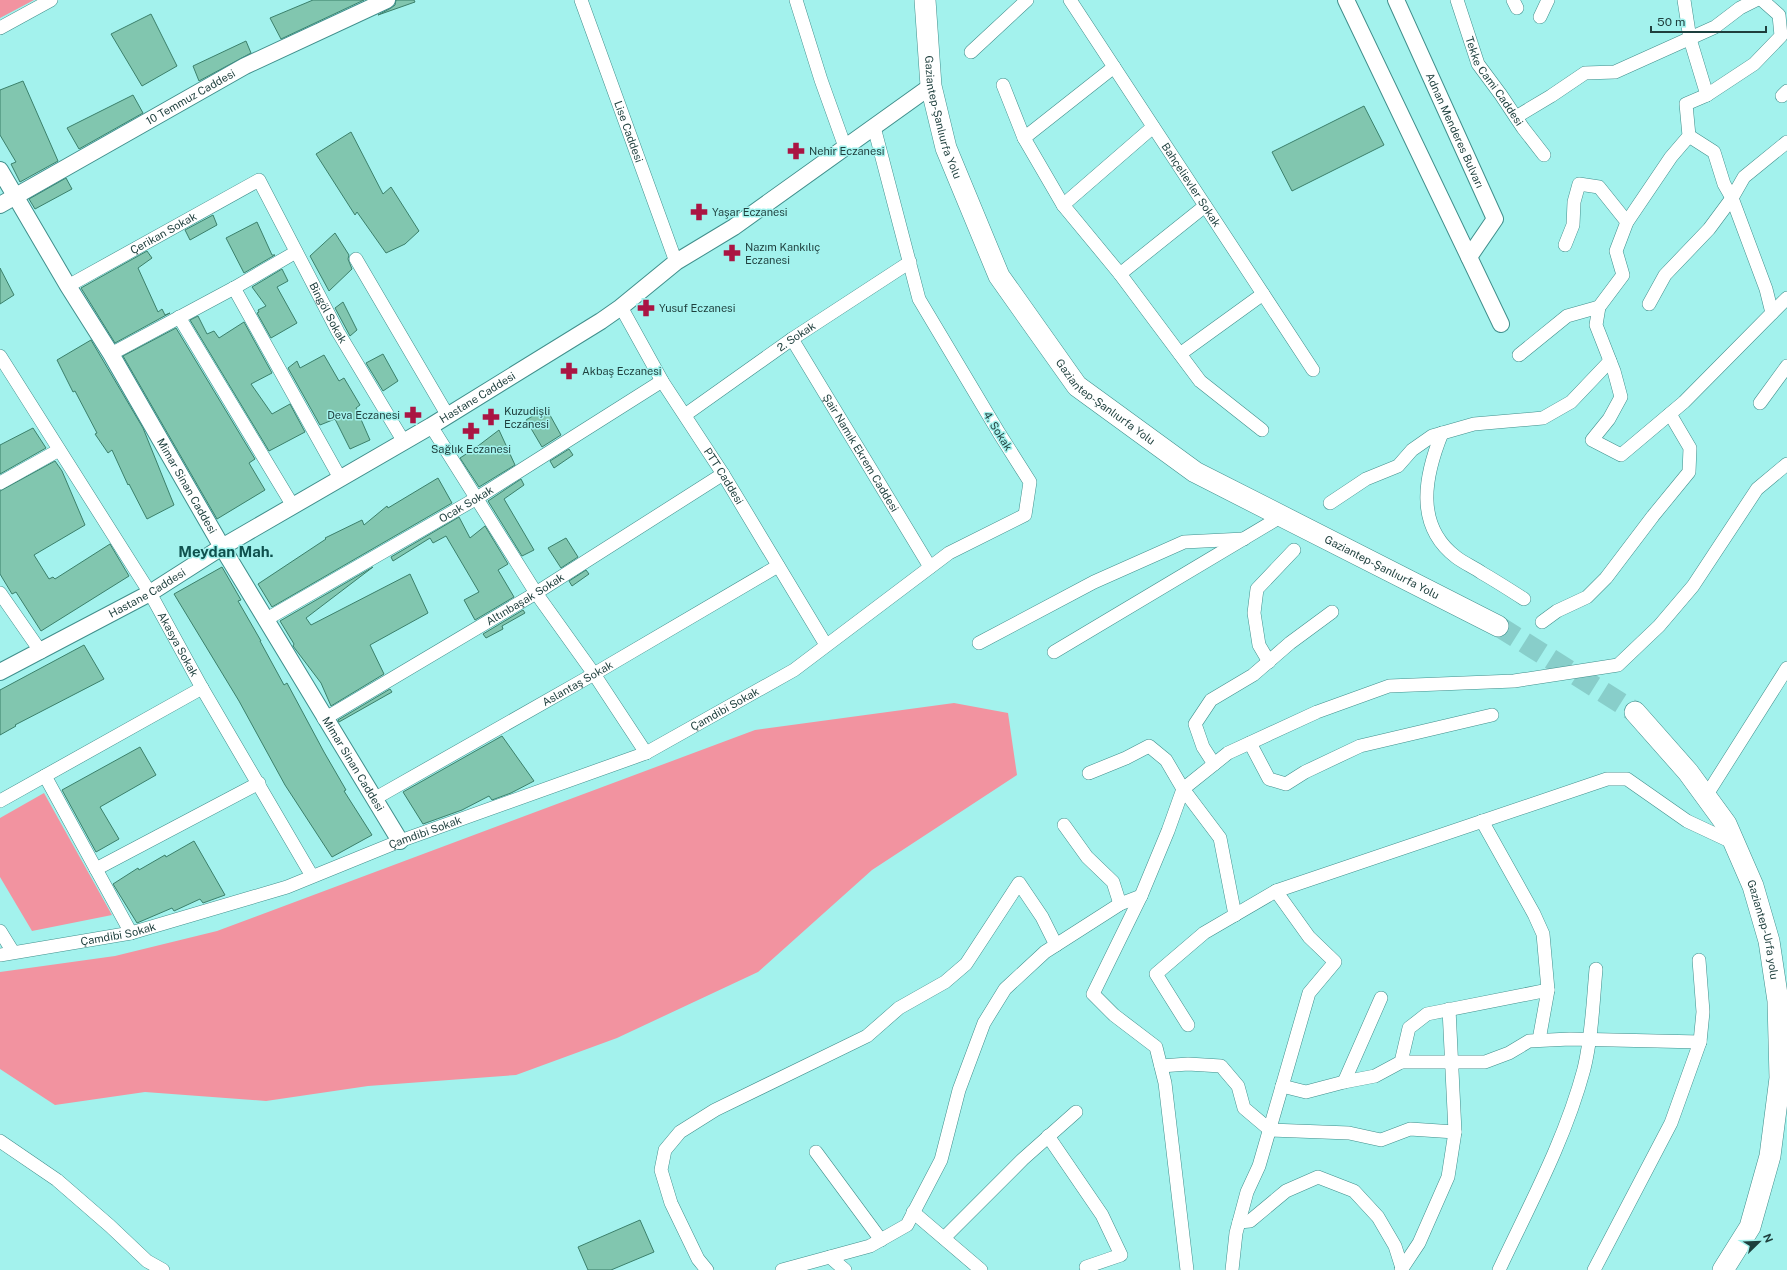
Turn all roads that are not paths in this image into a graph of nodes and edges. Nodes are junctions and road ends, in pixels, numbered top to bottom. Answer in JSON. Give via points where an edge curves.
{"nodes":[{"id":1,"x":51,"y":0,"type":"edge"},
{"id":2,"x":387,"y":0,"type":"edge"},
{"id":3,"x":581,"y":0,"type":"edge"},
{"id":4,"x":796,"y":0,"type":"edge"},
{"id":5,"x":925,"y":0,"type":"edge"},
{"id":6,"x":1027,"y":0,"type":"edge"},
{"id":7,"x":1070,"y":0,"type":"edge"},
{"id":8,"x":1346,"y":0,"type":"edge"},
{"id":9,"x":1396,"y":0,"type":"edge"},
{"id":10,"x":1457,"y":0,"type":"edge"},
{"id":11,"x":1548,"y":0,"type":"edge"},
{"id":12,"x":1684,"y":0,"type":"edge"},
{"id":13,"x":1764,"y":1,"type":"edge"},
{"id":14,"x":1540,"y":17,"type":"dead end"},
{"id":15,"x":0,"y":28,"type":"edge"},
{"id":16,"x":1690,"y":39,"type":"junction"},
{"id":17,"x":971,"y":52,"type":"dead end"},
{"id":18,"x":1114,"y":67,"type":"junction"},
{"id":19,"x":1003,"y":85,"type":"dead end"},
{"id":20,"x":931,"y":86,"type":"junction"},
{"id":21,"x":1706,"y":95,"type":"junction"},
{"id":22,"x":1516,"y":117,"type":"junction"},
{"id":23,"x":874,"y":127,"type":"junction"},
{"id":24,"x":1153,"y":127,"type":"junction"},
{"id":25,"x":1689,"y":136,"type":"junction"},
{"id":26,"x":1024,"y":138,"type":"junction"},
{"id":27,"x":1787,"y":142,"type":"edge"},
{"id":28,"x":845,"y":147,"type":"junction"},
{"id":29,"x":1544,"y":155,"type":"dead end"},
{"id":30,"x":0,"y":170,"type":"edge"},
{"id":31,"x":259,"y":180,"type":"joint"},
{"id":32,"x":15,"y":197,"type":"junction"},
{"id":33,"x":1732,"y":198,"type":"junction"},
{"id":34,"x":0,"y":205,"type":"edge"},
{"id":35,"x":1063,"y":205,"type":"junction"},
{"id":36,"x":1205,"y":206,"type":"junction"},
{"id":37,"x":1627,"y":222,"type":"junction"},
{"id":38,"x":1565,"y":245,"type":"dead end"},
{"id":39,"x":296,"y":252,"type":"junction"},
{"id":40,"x":1469,"y":257,"type":"junction"},
{"id":41,"x":356,"y":259,"type":"dead end"},
{"id":42,"x":676,"y":262,"type":"junction"},
{"id":43,"x":910,"y":262,"type":"junction"},
{"id":44,"x":1120,"y":274,"type":"junction"},
{"id":45,"x":68,"y":286,"type":"junction"},
{"id":46,"x":234,"y":288,"type":"junction"},
{"id":47,"x":1263,"y":294,"type":"junction"},
{"id":48,"x":1787,"y":298,"type":"edge"},
{"id":49,"x":1649,"y":304,"type":"dead end"},
{"id":50,"x":621,"y":307,"type":"junction"},
{"id":51,"x":1599,"y":307,"type":"junction"},
{"id":52,"x":1772,"y":313,"type":"junction"},
{"id":53,"x":179,"y":317,"type":"junction"},
{"id":54,"x":1501,"y":324,"type":"dead end"},
{"id":55,"x":792,"y":339,"type":"junction"},
{"id":56,"x":111,"y":354,"type":"junction"},
{"id":57,"x":1180,"y":354,"type":"junction"},
{"id":58,"x":0,"y":356,"type":"edge"},
{"id":59,"x":1519,"y":356,"type":"dead end"},
{"id":60,"x":1610,"y":361,"type":"junction"},
{"id":61,"x":1787,"y":366,"type":"edge"},
{"id":62,"x":1313,"y":370,"type":"dead end"},
{"id":63,"x":662,"y":381,"type":"junction"},
{"id":64,"x":1760,"y":403,"type":"dead end"},
{"id":65,"x":1670,"y":414,"type":"junction"},
{"id":66,"x":685,"y":415,"type":"junction"},
{"id":67,"x":448,"y":416,"type":"junction"},
{"id":68,"x":432,"y":426,"type":"junction"},
{"id":69,"x":1262,"y":430,"type":"dead end"},
{"id":70,"x":1442,"y":433,"type":"junction"},
{"id":71,"x":404,"y":442,"type":"junction"},
{"id":72,"x":59,"y":450,"type":"junction"},
{"id":73,"x":1787,"y":464,"type":"edge"},
{"id":74,"x":723,"y":474,"type":"junction"},
{"id":75,"x":340,"y":478,"type":"junction"},
{"id":76,"x":0,"y":483,"type":"edge"},
{"id":77,"x":476,"y":498,"type":"junction"},
{"id":78,"x":1330,"y":503,"type":"dead end"},
{"id":79,"x":293,"y":506,"type":"junction"},
{"id":80,"x":1282,"y":516,"type":"junction"},
{"id":81,"x":1244,"y":539,"type":"junction"},
{"id":82,"x":222,"y":547,"type":"junction"},
{"id":83,"x":1294,"y":550,"type":"dead end"},
{"id":84,"x":778,"y":566,"type":"junction"},
{"id":85,"x":930,"y":567,"type":"junction"},
{"id":86,"x":0,"y":593,"type":"edge"},
{"id":87,"x":150,"y":593,"type":"junction"},
{"id":88,"x":536,"y":593,"type":"junction"},
{"id":89,"x":1524,"y":599,"type":"dead end"},
{"id":90,"x":1332,"y":612,"type":"dead end"},
{"id":91,"x":265,"y":620,"type":"junction"},
{"id":92,"x":1542,"y":622,"type":"dead end"},
{"id":93,"x":1498,"y":626,"type":"tunnel mouth"},
{"id":94,"x":979,"y":643,"type":"dead end"},
{"id":95,"x":826,"y":645,"type":"junction"},
{"id":96,"x":41,"y":652,"type":"junction"},
{"id":97,"x":1054,"y":652,"type":"dead end"},
{"id":98,"x":1269,"y":662,"type":"junction"},
{"id":99,"x":1787,"y":668,"type":"edge"},
{"id":100,"x":0,"y":672,"type":"edge"},
{"id":101,"x":594,"y":674,"type":"junction"},
{"id":102,"x":202,"y":688,"type":"junction"},
{"id":103,"x":1635,"y":712,"type":"tunnel mouth"},
{"id":104,"x":1492,"y":715,"type":"dead end"},
{"id":105,"x":324,"y":719,"type":"junction"},
{"id":106,"x":1250,"y":743,"type":"junction"},
{"id":107,"x":646,"y":753,"type":"junction"},
{"id":108,"x":1214,"y":764,"type":"junction"},
{"id":109,"x":1088,"y":773,"type":"dead end"},
{"id":110,"x":45,"y":776,"type":"junction"},
{"id":111,"x":259,"y":783,"type":"junction"},
{"id":112,"x":1184,"y":789,"type":"junction"},
{"id":113,"x":1706,"y":796,"type":"junction"},
{"id":114,"x":374,"y":798,"type":"junction"},
{"id":115,"x":0,"y":801,"type":"edge"},
{"id":116,"x":1482,"y":821,"type":"junction"},
{"id":117,"x":1064,"y":825,"type":"dead end"},
{"id":118,"x":400,"y":841,"type":"junction"},
{"id":119,"x":1734,"y":843,"type":"junction"},
{"id":120,"x":96,"y":869,"type":"junction"},
{"id":121,"x":312,"y":876,"type":"junction"},
{"id":122,"x":1276,"y":891,"type":"junction"},
{"id":123,"x":1141,"y":896,"type":"junction"},
{"id":124,"x":1120,"y":904,"type":"junction"},
{"id":125,"x":1235,"y":915,"type":"junction"},
{"id":126,"x":0,"y":931,"type":"edge"},
{"id":127,"x":131,"y":933,"type":"junction"},
{"id":128,"x":1056,"y":945,"type":"junction"},
{"id":129,"x":13,"y":952,"type":"junction"},
{"id":130,"x":0,"y":955,"type":"edge"},
{"id":131,"x":1698,"y":960,"type":"dead end"},
{"id":132,"x":1596,"y":969,"type":"dead end"},
{"id":133,"x":1548,"y":990,"type":"junction"},
{"id":134,"x":1381,"y":998,"type":"dead end"},
{"id":135,"x":1448,"y":1009,"type":"junction"},
{"id":136,"x":1188,"y":1025,"type":"dead end"},
{"id":137,"x":1539,"y":1040,"type":"junction"},
{"id":138,"x":1590,"y":1040,"type":"junction"},
{"id":139,"x":1700,"y":1042,"type":"junction"},
{"id":140,"x":1401,"y":1062,"type":"junction"},
{"id":141,"x":1452,"y":1062,"type":"junction"},
{"id":142,"x":1161,"y":1066,"type":"junction"},
{"id":143,"x":1344,"y":1082,"type":"junction"},
{"id":144,"x":1282,"y":1086,"type":"junction"},
{"id":145,"x":1076,"y":1112,"type":"dead end"},
{"id":146,"x":1270,"y":1130,"type":"junction"},
{"id":147,"x":1455,"y":1132,"type":"junction"},
{"id":148,"x":1048,"y":1136,"type":"junction"},
{"id":149,"x":0,"y":1141,"type":"edge"},
{"id":150,"x":816,"y":1152,"type":"dead end"},
{"id":151,"x":914,"y":1212,"type":"junction"},
{"id":152,"x":1239,"y":1222,"type":"junction"},
{"id":153,"x":944,"y":1238,"type":"junction"},
{"id":154,"x":881,"y":1240,"type":"junction"},
{"id":155,"x":830,"y":1257,"type":"junction"},
{"id":156,"x":1086,"y":1267,"type":"dead end"},
{"id":157,"x":1402,"y":1269,"type":"edge"},
{"id":158,"x":162,"y":1270,"type":"edge"},
{"id":159,"x":707,"y":1270,"type":"edge"},
{"id":160,"x":782,"y":1270,"type":"edge"},
{"id":161,"x":845,"y":1270,"type":"edge"},
{"id":162,"x":981,"y":1270,"type":"edge"},
{"id":163,"x":1187,"y":1270,"type":"edge"},
{"id":164,"x":1232,"y":1270,"type":"edge"},
{"id":165,"x":1499,"y":1270,"type":"edge"},
{"id":166,"x":1594,"y":1270,"type":"edge"},
{"id":167,"x":1723,"y":1270,"type":"edge"}],
"edges":[{"from":1,"to":15,"type":"street"},
{"from":2,"to":32,"type":"street","name":"10 Temmuz Caddesi","via":[[246,66]]},
{"from":3,"to":42,"type":"street","name":"Lise Caddesi"},
{"from":4,"to":28,"type":"street","via":[[820,80]]},
{"from":5,"to":20,"type":"main road","name":"Gaziantep-Şanlıurfa Yolu"},
{"from":6,"to":17,"type":"street"},
{"from":7,"to":18,"type":"street","name":"Bahçelievler Sokak"},
{"from":8,"to":40,"type":"street"},
{"from":9,"to":40,"type":"street","name":"Adnan Menderes Bulvarı","via":[[1495,219]]},
{"from":10,"to":22,"type":"street","name":"Tekke Cami Caddesi","via":[[1478,64]]},
{"from":11,"to":14,"type":"street"},
{"from":12,"to":16,"type":"street"},
{"from":13,"to":16,"type":"street","via":[[1740,8],[1715,27]]},
{"from":13,"to":21,"type":"street","via":[[1779,15],[1782,36],[1754,64]]},
{"from":16,"to":21,"type":"street"},
{"from":16,"to":22,"type":"street","via":[[1615,72],[1585,73]]},
{"from":18,"to":24,"type":"street","name":"Bahçelievler Sokak"},
{"from":18,"to":26,"type":"street"},
{"from":19,"to":26,"type":"street"},
{"from":20,"to":23,"type":"street","name":"Hastane Caddesi"},
{"from":20,"to":80,"type":"main road","name":"Gaziantep-Şanlıurfa Yolu","via":[[946,148],[998,276],[1077,386],[1196,472]]},
{"from":21,"to":25,"type":"street","via":[[1686,104]]},
{"from":22,"to":29,"type":"street","name":"Tekke Cami Caddesi"},
{"from":23,"to":28,"type":"street","name":"Hastane Caddesi"},
{"from":23,"to":43,"type":"street","name":"4. Sokak"},
{"from":24,"to":35,"type":"street"},
{"from":24,"to":36,"type":"street","name":"Bahçelievler Sokak"},
{"from":25,"to":33,"type":"street","via":[[1714,152],[1724,184]]},
{"from":25,"to":37,"type":"street","via":[[1671,157]]},
{"from":26,"to":35,"type":"street"},
{"from":27,"to":33,"type":"street","via":[[1744,178]]},
{"from":28,"to":42,"type":"street","name":"Hastane Caddesi","via":[[734,228]]},
{"from":30,"to":32,"type":"street","name":"Mimar Sinan Caddesi"},
{"from":31,"to":39,"type":"street","name":"Bingöl Sokak"},
{"from":31,"to":45,"type":"street","name":"Çerikan Sokak"},
{"from":32,"to":34,"type":"street","name":"10 Temmuz Caddesi"},
{"from":32,"to":45,"type":"street","name":"Mimar Sinan Caddesi"},
{"from":33,"to":49,"type":"street","via":[[1709,229],[1665,276]]},
{"from":33,"to":52,"type":"street","via":[[1766,289]]},
{"from":35,"to":44,"type":"street"},
{"from":36,"to":44,"type":"street"},
{"from":36,"to":47,"type":"street","name":"Bahçelievler Sokak"},
{"from":37,"to":38,"type":"street","via":[[1599,187],[1579,184],[1574,202],[1573,225]]},
{"from":37,"to":51,"type":"street","via":[[1616,251],[1624,275]]},
{"from":39,"to":46,"type":"street"},
{"from":39,"to":71,"type":"street","name":"Bingöl Sokak","via":[[338,332]]},
{"from":40,"to":54,"type":"street"},
{"from":41,"to":67,"type":"street"},
{"from":42,"to":50,"type":"street","name":"Hastane Caddesi"},
{"from":43,"to":55,"type":"street","name":"2. Sokak"},
{"from":43,"to":85,"type":"street","name":"4. Sokak","via":[[919,299],[1030,482],[1025,515],[949,553]]},
{"from":44,"to":57,"type":"street"},
{"from":45,"to":56,"type":"street","name":"Mimar Sinan Caddesi"},
{"from":46,"to":53,"type":"street"},
{"from":46,"to":75,"type":"street"},
{"from":47,"to":57,"type":"street"},
{"from":47,"to":62,"type":"street","name":"Bahçelievler Sokak"},
{"from":48,"to":52,"type":"street"},
{"from":50,"to":63,"type":"street","name":"PTT Caddesi"},
{"from":50,"to":67,"type":"street","name":"Hastane Caddesi"},
{"from":51,"to":59,"type":"street","via":[[1567,316]]},
{"from":51,"to":60,"type":"street","via":[[1596,325]]},
{"from":52,"to":65,"type":"street"},
{"from":53,"to":56,"type":"street"},
{"from":53,"to":79,"type":"street"},
{"from":55,"to":66,"type":"street","name":"2. Sokak"},
{"from":55,"to":85,"type":"street","name":"Şair Namık Ekrem Caddesi"},
{"from":56,"to":82,"type":"street","name":"Mimar Sinan Caddesi"},
{"from":57,"to":69,"type":"street","via":[[1200,381]]},
{"from":58,"to":72,"type":"street","name":"Akasya Sokak"},
{"from":60,"to":65,"type":"street","via":[[1622,397],[1592,440],[1621,455]]},
{"from":60,"to":70,"type":"street","via":[[1571,402],[1543,418],[1474,424]]},
{"from":61,"to":64,"type":"street"},
{"from":63,"to":66,"type":"street","name":"PTT Caddesi"},
{"from":63,"to":77,"type":"street","name":"Ocak Sokak"},
{"from":65,"to":92,"type":"street","via":[[1690,448],[1689,472],[1606,578],[1587,597],[1557,611]]},
{"from":66,"to":74,"type":"street","name":"PTT Caddesi"},
{"from":67,"to":68,"type":"street","name":"Hastane Caddesi"},
{"from":68,"to":71,"type":"street","name":"Hastane Caddesi"},
{"from":68,"to":77,"type":"street"},
{"from":70,"to":78,"type":"street","via":[[1432,436],[1412,450],[1398,466],[1366,479]]},
{"from":70,"to":89,"type":"street","via":[[1426,485],[1429,519],[1439,539],[1455,556]]},
{"from":71,"to":75,"type":"street","name":"Hastane Caddesi"},
{"from":72,"to":76,"type":"street"},
{"from":72,"to":87,"type":"street","name":"Akasya Sokak"},
{"from":73,"to":106,"type":"street","via":[[1757,489],[1693,586],[1659,626],[1618,665],[1514,681],[1389,686],[1318,712]]},
{"from":74,"to":84,"type":"street","name":"PTT Caddesi"},
{"from":74,"to":88,"type":"street","name":"Altınbaşak Sokak"},
{"from":75,"to":79,"type":"street","name":"Hastane Caddesi"},
{"from":77,"to":88,"type":"street"},
{"from":77,"to":91,"type":"street","name":"Ocak Sokak"},
{"from":79,"to":82,"type":"street","name":"Hastane Caddesi"},
{"from":80,"to":81,"type":"street"},
{"from":80,"to":93,"type":"main road","name":"Gaziantep-Şanlıurfa Yolu"},
{"from":81,"to":94,"type":"street","via":[[1184,542],[1094,582]]},
{"from":81,"to":97,"type":"street"},
{"from":82,"to":87,"type":"street","name":"Hastane Caddesi"},
{"from":82,"to":91,"type":"street","name":"Mimar Sinan Caddesi"},
{"from":83,"to":98,"type":"street","via":[[1257,589],[1254,613],[1260,645]]},
{"from":84,"to":95,"type":"street","name":"PTT Caddesi"},
{"from":84,"to":101,"type":"street","name":"Aslantaş Sokak"},
{"from":85,"to":95,"type":"street","name":"4. Sokak"},
{"from":86,"to":96,"type":"street"},
{"from":87,"to":96,"type":"street","name":"Hastane Caddesi"},
{"from":87,"to":102,"type":"street","name":"Akasya Sokak"},
{"from":88,"to":101,"type":"street"},
{"from":88,"to":105,"type":"street","name":"Altınbaşak Sokak"},
{"from":90,"to":98,"type":"street"},
{"from":91,"to":105,"type":"street","name":"Mimar Sinan Caddesi"},
{"from":95,"to":107,"type":"street","name":"Çamdibi Sokak","via":[[794,670]]},
{"from":96,"to":100,"type":"street","name":"Hastane Caddesi"},
{"from":98,"to":108,"type":"street","via":[[1253,675],[1211,700],[1195,724],[1203,747]]},
{"from":99,"to":113,"type":"street"},
{"from":101,"to":107,"type":"street"},
{"from":101,"to":114,"type":"street","name":"Aslantaş Sokak"},
{"from":102,"to":110,"type":"street"},
{"from":102,"to":111,"type":"street","name":"Akasya Sokak"},
{"from":103,"to":113,"type":"main road","name":"Gaziantep-Urfa yolu"},
{"from":104,"to":106,"type":"street","via":[[1360,746],[1286,784],[1269,779]]},
{"from":105,"to":114,"type":"street","name":"Mimar Sinan Caddesi"},
{"from":106,"to":108,"type":"street","via":[[1228,753]]},
{"from":107,"to":118,"type":"street","name":"Çamdibi Sokak"},
{"from":108,"to":112,"type":"street"},
{"from":109,"to":112,"type":"street","via":[[1149,746],[1166,760]]},
{"from":110,"to":115,"type":"street"},
{"from":110,"to":120,"type":"street"},
{"from":111,"to":120,"type":"street"},
{"from":111,"to":121,"type":"street","name":"Akasya Sokak"},
{"from":112,"to":123,"type":"street"},
{"from":112,"to":125,"type":"street","via":[[1220,838]]},
{"from":113,"to":119,"type":"main road","name":"Gaziantep-Urfa yolu","via":[[1726,824]]},
{"from":114,"to":118,"type":"street","name":"Mimar Sinan Caddesi"},
{"from":116,"to":119,"type":"street","via":[[1607,779],[1627,779],[1687,822]]},
{"from":116,"to":122,"type":"street"},
{"from":116,"to":133,"type":"street","via":[[1543,934]]},
{"from":117,"to":124,"type":"street","via":[[1087,857],[1113,882]]},
{"from":118,"to":121,"type":"street","name":"Çamdibi Sokak"},
{"from":119,"to":167,"type":"main road","name":"Gaziantep-Urfa yolu","via":[[1753,886],[1769,941],[1778,1001],[1780,1078],[1770,1156],[1750,1227]]},
{"from":120,"to":127,"type":"street"},
{"from":121,"to":127,"type":"street","name":"Çamdibi Sokak"},
{"from":122,"to":125,"type":"street"},
{"from":122,"to":144,"type":"street","via":[[1309,937],[1335,962],[1309,993]]},
{"from":123,"to":124,"type":"street"},
{"from":123,"to":142,"type":"street","via":[[1093,994],[1114,1015],[1156,1047]]},
{"from":124,"to":128,"type":"street"},
{"from":125,"to":136,"type":"street","via":[[1204,933],[1156,974]]},
{"from":126,"to":129,"type":"street"},
{"from":127,"to":129,"type":"street","name":"Çamdibi Sokak"},
{"from":128,"to":151,"type":"street","via":[[1005,989],[984,1023],[958,1090],[941,1160]]},
{"from":128,"to":159,"type":"street","via":[[1042,917],[1019,882],[966,964],[945,982],[899,1008],[867,1036],[716,1110],[680,1132],[665,1150],[661,1170],[671,1203],[698,1259]]},
{"from":129,"to":130,"type":"street","name":"Çamdibi Sokak"},
{"from":131,"to":139,"type":"street","via":[[1703,1012]]},
{"from":132,"to":138,"type":"street"},
{"from":133,"to":135,"type":"street"},
{"from":133,"to":137,"type":"street"},
{"from":134,"to":143,"type":"street"},
{"from":135,"to":140,"type":"street","via":[[1427,1014],[1409,1028]]},
{"from":135,"to":141,"type":"street"},
{"from":137,"to":138,"type":"street"},
{"from":137,"to":141,"type":"street","via":[[1529,1041],[1509,1053],[1485,1062]]},
{"from":138,"to":139,"type":"street"},
{"from":138,"to":165,"type":"street","via":[[1584,1069],[1556,1150]]},
{"from":139,"to":166,"type":"street","via":[[1671,1123]]},
{"from":140,"to":141,"type":"street"},
{"from":140,"to":143,"type":"street","via":[[1375,1076]]},
{"from":141,"to":147,"type":"street"},
{"from":142,"to":146,"type":"street","via":[[1221,1066],[1238,1086],[1244,1108]]},
{"from":142,"to":163,"type":"street"},
{"from":143,"to":144,"type":"street","via":[[1306,1092]]},
{"from":144,"to":146,"type":"street"},
{"from":145,"to":148,"type":"street"},
{"from":146,"to":147,"type":"street","via":[[1348,1133],[1381,1140],[1410,1129]]},
{"from":146,"to":152,"type":"street"},
{"from":147,"to":157,"type":"street","via":[[1448,1177],[1419,1243]]},
{"from":148,"to":153,"type":"street"},
{"from":148,"to":156,"type":"street","via":[[1102,1215],[1121,1254]]},
{"from":149,"to":158,"type":"street","via":[[57,1180],[147,1261]]},
{"from":150,"to":154,"type":"street"},
{"from":151,"to":153,"type":"street"},
{"from":151,"to":154,"type":"street","via":[[907,1224]]},
{"from":152,"to":157,"type":"street","via":[[1250,1221],[1286,1191],[1318,1177],[1354,1191],[1378,1217],[1395,1246]]},
{"from":152,"to":164,"type":"street"},
{"from":153,"to":162,"type":"street"},
{"from":154,"to":155,"type":"street","via":[[870,1246]]},
{"from":155,"to":160,"type":"street"},
{"from":155,"to":161,"type":"street"}]}
